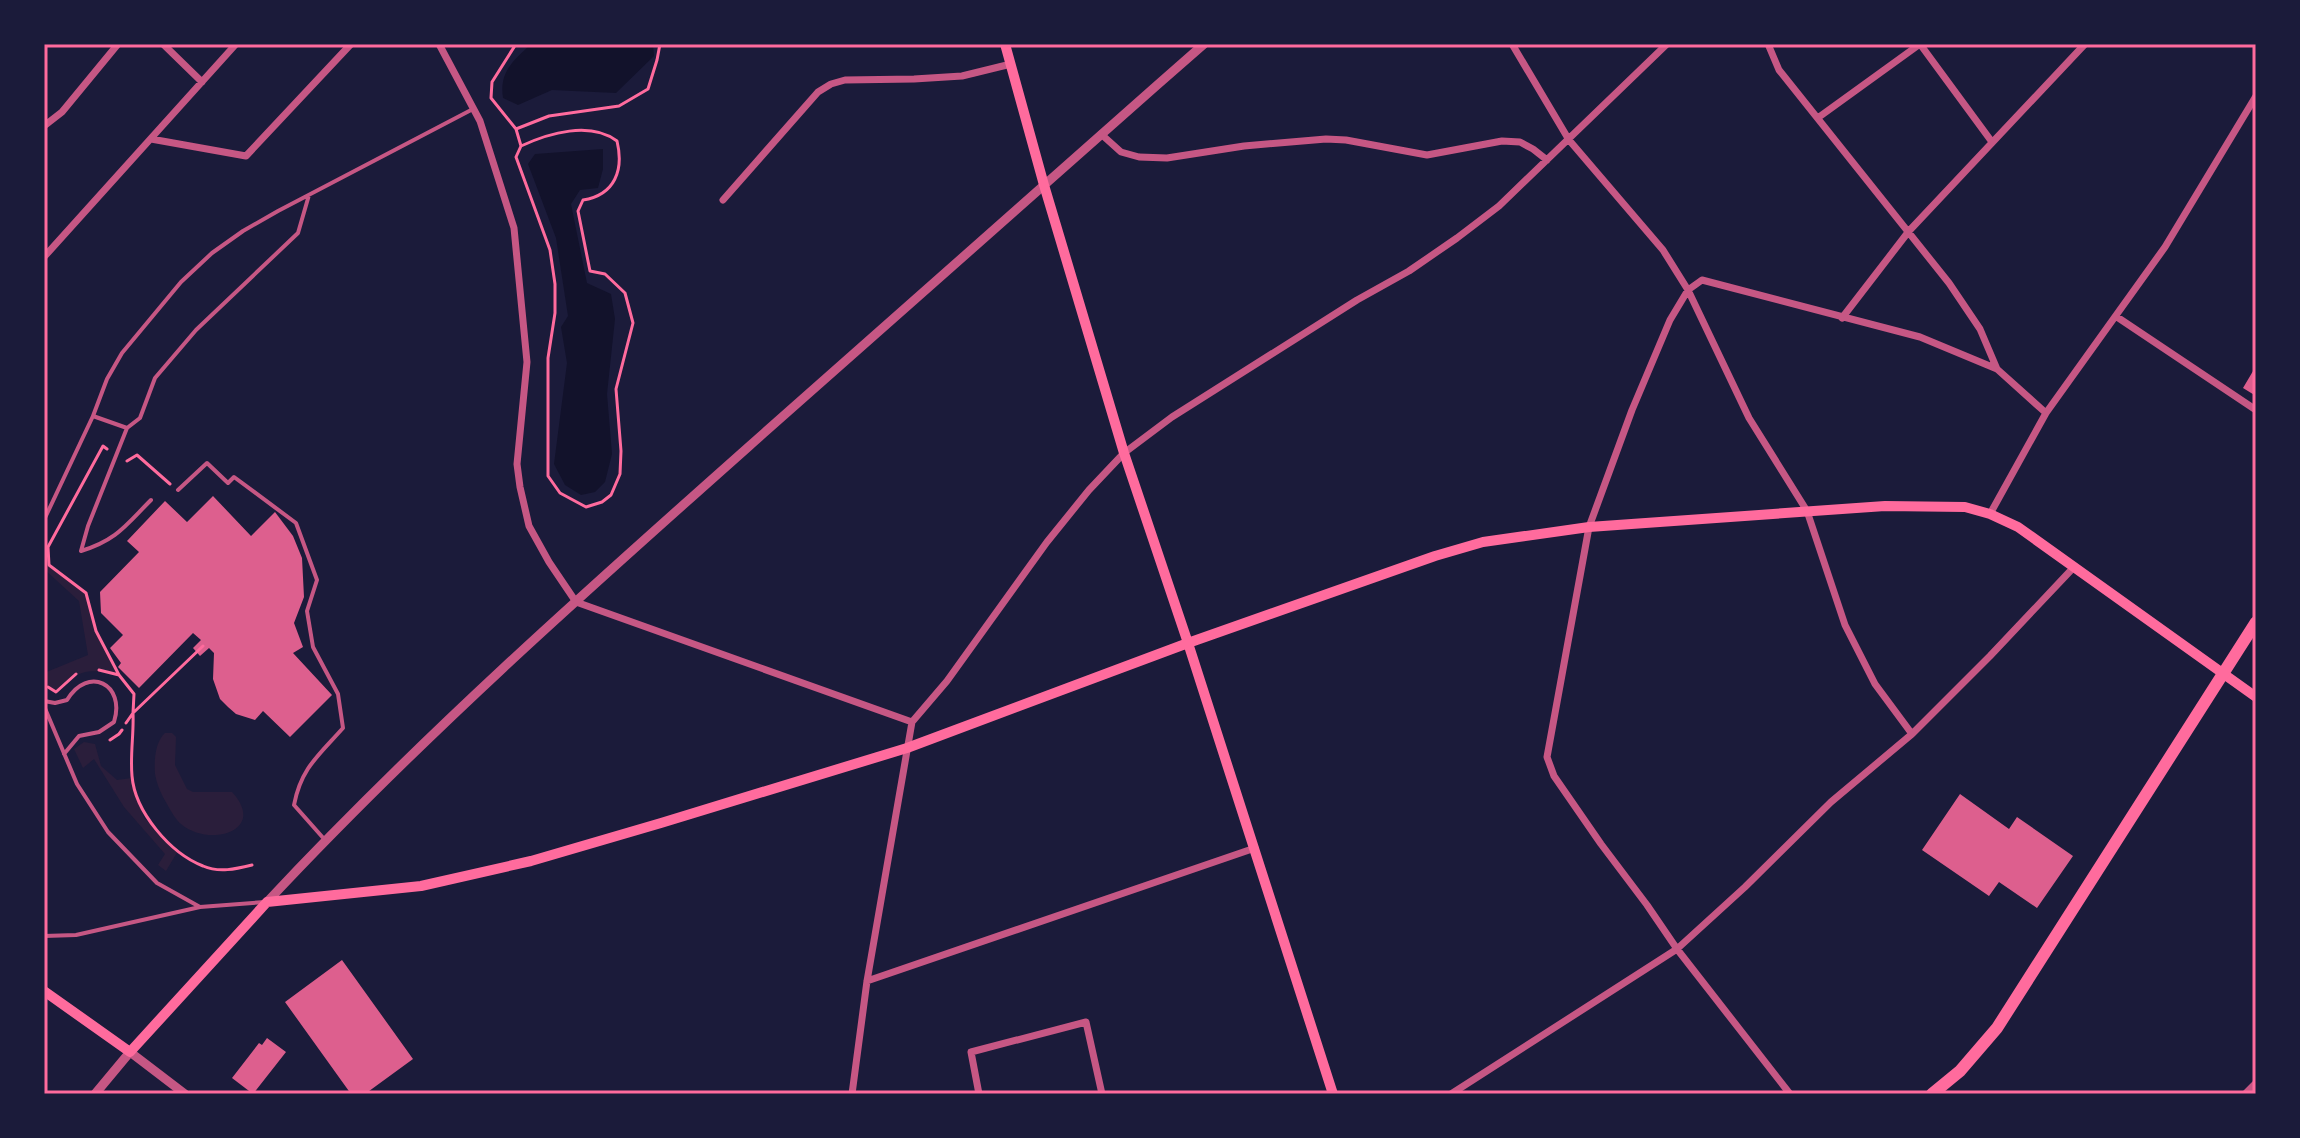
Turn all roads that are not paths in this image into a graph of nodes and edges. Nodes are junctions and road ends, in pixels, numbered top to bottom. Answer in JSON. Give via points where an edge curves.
{"nodes":[{"id":1,"x":118,"y":44,"type":"edge"},
{"id":2,"x":163,"y":44,"type":"edge"},
{"id":3,"x":236,"y":44,"type":"edge"},
{"id":4,"x":351,"y":44,"type":"edge"},
{"id":5,"x":439,"y":44,"type":"edge"},
{"id":6,"x":1005,"y":44,"type":"edge"},
{"id":7,"x":1204,"y":44,"type":"edge"},
{"id":8,"x":1512,"y":44,"type":"edge"},
{"id":9,"x":1667,"y":44,"type":"edge"},
{"id":10,"x":1768,"y":44,"type":"edge"},
{"id":11,"x":1920,"y":44,"type":"edge"},
{"id":12,"x":2085,"y":44,"type":"edge"},
{"id":13,"x":1011,"y":64,"type":"junction"},
{"id":14,"x":202,"y":82,"type":"junction"},
{"id":15,"x":2256,"y":96,"type":"edge"},
{"id":16,"x":473,"y":109,"type":"junction"},
{"id":17,"x":1819,"y":117,"type":"junction"},
{"id":18,"x":44,"y":126,"type":"edge"},
{"id":19,"x":1101,"y":134,"type":"junction"},
{"id":20,"x":151,"y":139,"type":"junction"},
{"id":21,"x":1569,"y":140,"type":"junction"},
{"id":22,"x":1992,"y":142,"type":"junction"},
{"id":23,"x":1547,"y":160,"type":"junction"},
{"id":24,"x":1044,"y":185,"type":"junction"},
{"id":25,"x":309,"y":195,"type":"junction"},
{"id":26,"x":723,"y":200,"type":"dead end"},
{"id":27,"x":1909,"y":231,"type":"junction"},
{"id":28,"x":44,"y":257,"type":"edge"},
{"id":29,"x":1688,"y":290,"type":"junction"},
{"id":30,"x":2117,"y":317,"type":"junction"},
{"id":31,"x":1842,"y":318,"type":"junction"},
{"id":32,"x":1997,"y":369,"type":"junction"},
{"id":33,"x":2256,"y":410,"type":"edge"},
{"id":34,"x":2046,"y":413,"type":"junction"},
{"id":35,"x":93,"y":416,"type":"junction"},
{"id":36,"x":127,"y":428,"type":"junction"},
{"id":37,"x":1124,"y":453,"type":"junction"},
{"id":38,"x":178,"y":490,"type":"dead end"},
{"id":39,"x":151,"y":500,"type":"dead end"},
{"id":40,"x":1807,"y":511,"type":"junction"},
{"id":41,"x":1990,"y":514,"type":"junction"},
{"id":42,"x":44,"y":520,"type":"edge"},
{"id":43,"x":1589,"y":527,"type":"junction"},
{"id":44,"x":2074,"y":567,"type":"junction"},
{"id":45,"x":576,"y":602,"type":"junction"},
{"id":46,"x":2256,"y":622,"type":"edge"},
{"id":47,"x":1188,"y":643,"type":"junction"},
{"id":48,"x":2224,"y":673,"type":"junction"},
{"id":49,"x":2256,"y":697,"type":"edge"},
{"id":50,"x":44,"y":704,"type":"edge"},
{"id":51,"x":912,"y":722,"type":"junction"},
{"id":52,"x":1912,"y":734,"type":"junction"},
{"id":53,"x":907,"y":748,"type":"junction"},
{"id":54,"x":64,"y":754,"type":"junction"},
{"id":55,"x":325,"y":840,"type":"junction"},
{"id":56,"x":1255,"y":848,"type":"junction"},
{"id":57,"x":267,"y":902,"type":"junction"},
{"id":58,"x":200,"y":907,"type":"junction"},
{"id":59,"x":44,"y":936,"type":"edge"},
{"id":60,"x":1677,"y":949,"type":"junction"},
{"id":61,"x":867,"y":981,"type":"junction"},
{"id":62,"x":44,"y":991,"type":"edge"},
{"id":63,"x":130,"y":1052,"type":"junction"},
{"id":64,"x":2256,"y":1083,"type":"edge"},
{"id":65,"x":95,"y":1094,"type":"edge"},
{"id":66,"x":185,"y":1094,"type":"edge"},
{"id":67,"x":852,"y":1094,"type":"edge"},
{"id":68,"x":979,"y":1094,"type":"edge"},
{"id":69,"x":1102,"y":1094,"type":"edge"},
{"id":70,"x":1333,"y":1094,"type":"edge"},
{"id":71,"x":1451,"y":1094,"type":"edge"},
{"id":72,"x":1790,"y":1094,"type":"edge"},
{"id":73,"x":1934,"y":1094,"type":"edge"},
{"id":74,"x":2245,"y":1094,"type":"edge"}],
"edges":[{"from":1,"to":18,"type":"street"},
{"from":2,"to":14,"type":"street"},
{"from":3,"to":14,"type":"street"},
{"from":4,"to":20,"type":"street","via":[[246,156]]},
{"from":5,"to":16,"type":"street"},
{"from":6,"to":13,"type":"main road"},
{"from":7,"to":19,"type":"street"},
{"from":8,"to":21,"type":"street"},
{"from":9,"to":21,"type":"street"},
{"from":10,"to":17,"type":"street","via":[[1779,70]]},
{"from":11,"to":17,"type":"street"},
{"from":11,"to":22,"type":"street"},
{"from":12,"to":22,"type":"street"},
{"from":13,"to":24,"type":"main road"},
{"from":13,"to":26,"type":"street","via":[[962,76],[831,84],[818,92]]},
{"from":14,"to":20,"type":"street"},
{"from":15,"to":30,"type":"street"},
{"from":16,"to":25,"type":"lane"},
{"from":16,"to":45,"type":"street","via":[[514,228],[527,362],[517,464],[520,487],[529,526]]},
{"from":17,"to":27,"type":"street"},
{"from":19,"to":23,"type":"street","via":[[1121,152],[1139,157],[1326,139],[1427,155],[1520,142]]},
{"from":19,"to":24,"type":"street"},
{"from":20,"to":28,"type":"street"},
{"from":21,"to":23,"type":"street"},
{"from":21,"to":29,"type":"street","via":[[1663,250]]},
{"from":22,"to":27,"type":"street"},
{"from":23,"to":37,"type":"street","via":[[1457,238],[1172,417]]},
{"from":24,"to":37,"type":"main road"},
{"from":24,"to":45,"type":"street"},
{"from":25,"to":35,"type":"lane","via":[[243,231],[181,282],[122,353]]},
{"from":25,"to":36,"type":"lane","via":[[298,233],[196,330],[155,378],[140,418]]},
{"from":27,"to":31,"type":"street"},
{"from":27,"to":32,"type":"street","via":[[1980,329]]},
{"from":29,"to":31,"type":"street","via":[[1702,280]]},
{"from":29,"to":40,"type":"street","via":[[1749,418]]},
{"from":29,"to":43,"type":"street","via":[[1632,410]]},
{"from":30,"to":33,"type":"street"},
{"from":30,"to":34,"type":"street"},
{"from":31,"to":32,"type":"street","via":[[1920,337]]},
{"from":32,"to":34,"type":"street"},
{"from":34,"to":41,"type":"street"},
{"from":35,"to":36,"type":"lane"},
{"from":35,"to":42,"type":"lane"},
{"from":36,"to":39,"type":"lane","via":[[81,551],[114,537]]},
{"from":37,"to":47,"type":"main road"},
{"from":37,"to":51,"type":"street","via":[[1047,542]]},
{"from":38,"to":55,"type":"lane","via":[[207,463],[228,483],[234,477],[296,523],[317,580],[307,611],[313,647],[338,694],[343,728],[298,782],[294,805]]},
{"from":40,"to":41,"type":"main road","via":[[1925,505]]},
{"from":40,"to":43,"type":"main road"},
{"from":40,"to":52,"type":"street","via":[[1845,625],[1875,684]]},
{"from":41,"to":44,"type":"main road"},
{"from":43,"to":47,"type":"main road","via":[[1483,542]]},
{"from":43,"to":60,"type":"street","via":[[1547,757],[1566,796]]},
{"from":44,"to":48,"type":"main road"},
{"from":44,"to":52,"type":"street"},
{"from":45,"to":51,"type":"street"},
{"from":45,"to":55,"type":"street"},
{"from":46,"to":48,"type":"highway"},
{"from":47,"to":53,"type":"main road"},
{"from":47,"to":56,"type":"main road"},
{"from":48,"to":49,"type":"main road"},
{"from":48,"to":73,"type":"highway","via":[[1997,1028]]},
{"from":50,"to":54,"type":"lane"},
{"from":50,"to":54,"type":"lane","via":[[67,700],[75,686],[92,681],[106,685],[116,696],[114,722],[79,736]]},
{"from":51,"to":53,"type":"street"},
{"from":52,"to":60,"type":"street","via":[[1831,802]]},
{"from":53,"to":57,"type":"main road","via":[[488,872],[421,886]]},
{"from":53,"to":61,"type":"street"},
{"from":54,"to":58,"type":"lane","via":[[108,832],[157,883]]},
{"from":55,"to":57,"type":"street"},
{"from":56,"to":61,"type":"street"},
{"from":56,"to":70,"type":"main road"},
{"from":57,"to":58,"type":"lane"},
{"from":57,"to":63,"type":"main road"},
{"from":58,"to":59,"type":"lane","via":[[76,935]]},
{"from":60,"to":71,"type":"street"},
{"from":60,"to":72,"type":"street"},
{"from":61,"to":67,"type":"street"},
{"from":62,"to":63,"type":"main road"},
{"from":63,"to":65,"type":"street"},
{"from":63,"to":66,"type":"street"},
{"from":64,"to":74,"type":"street"},
{"from":68,"to":69,"type":"street","via":[[971,1052],[1086,1022]]}]}
